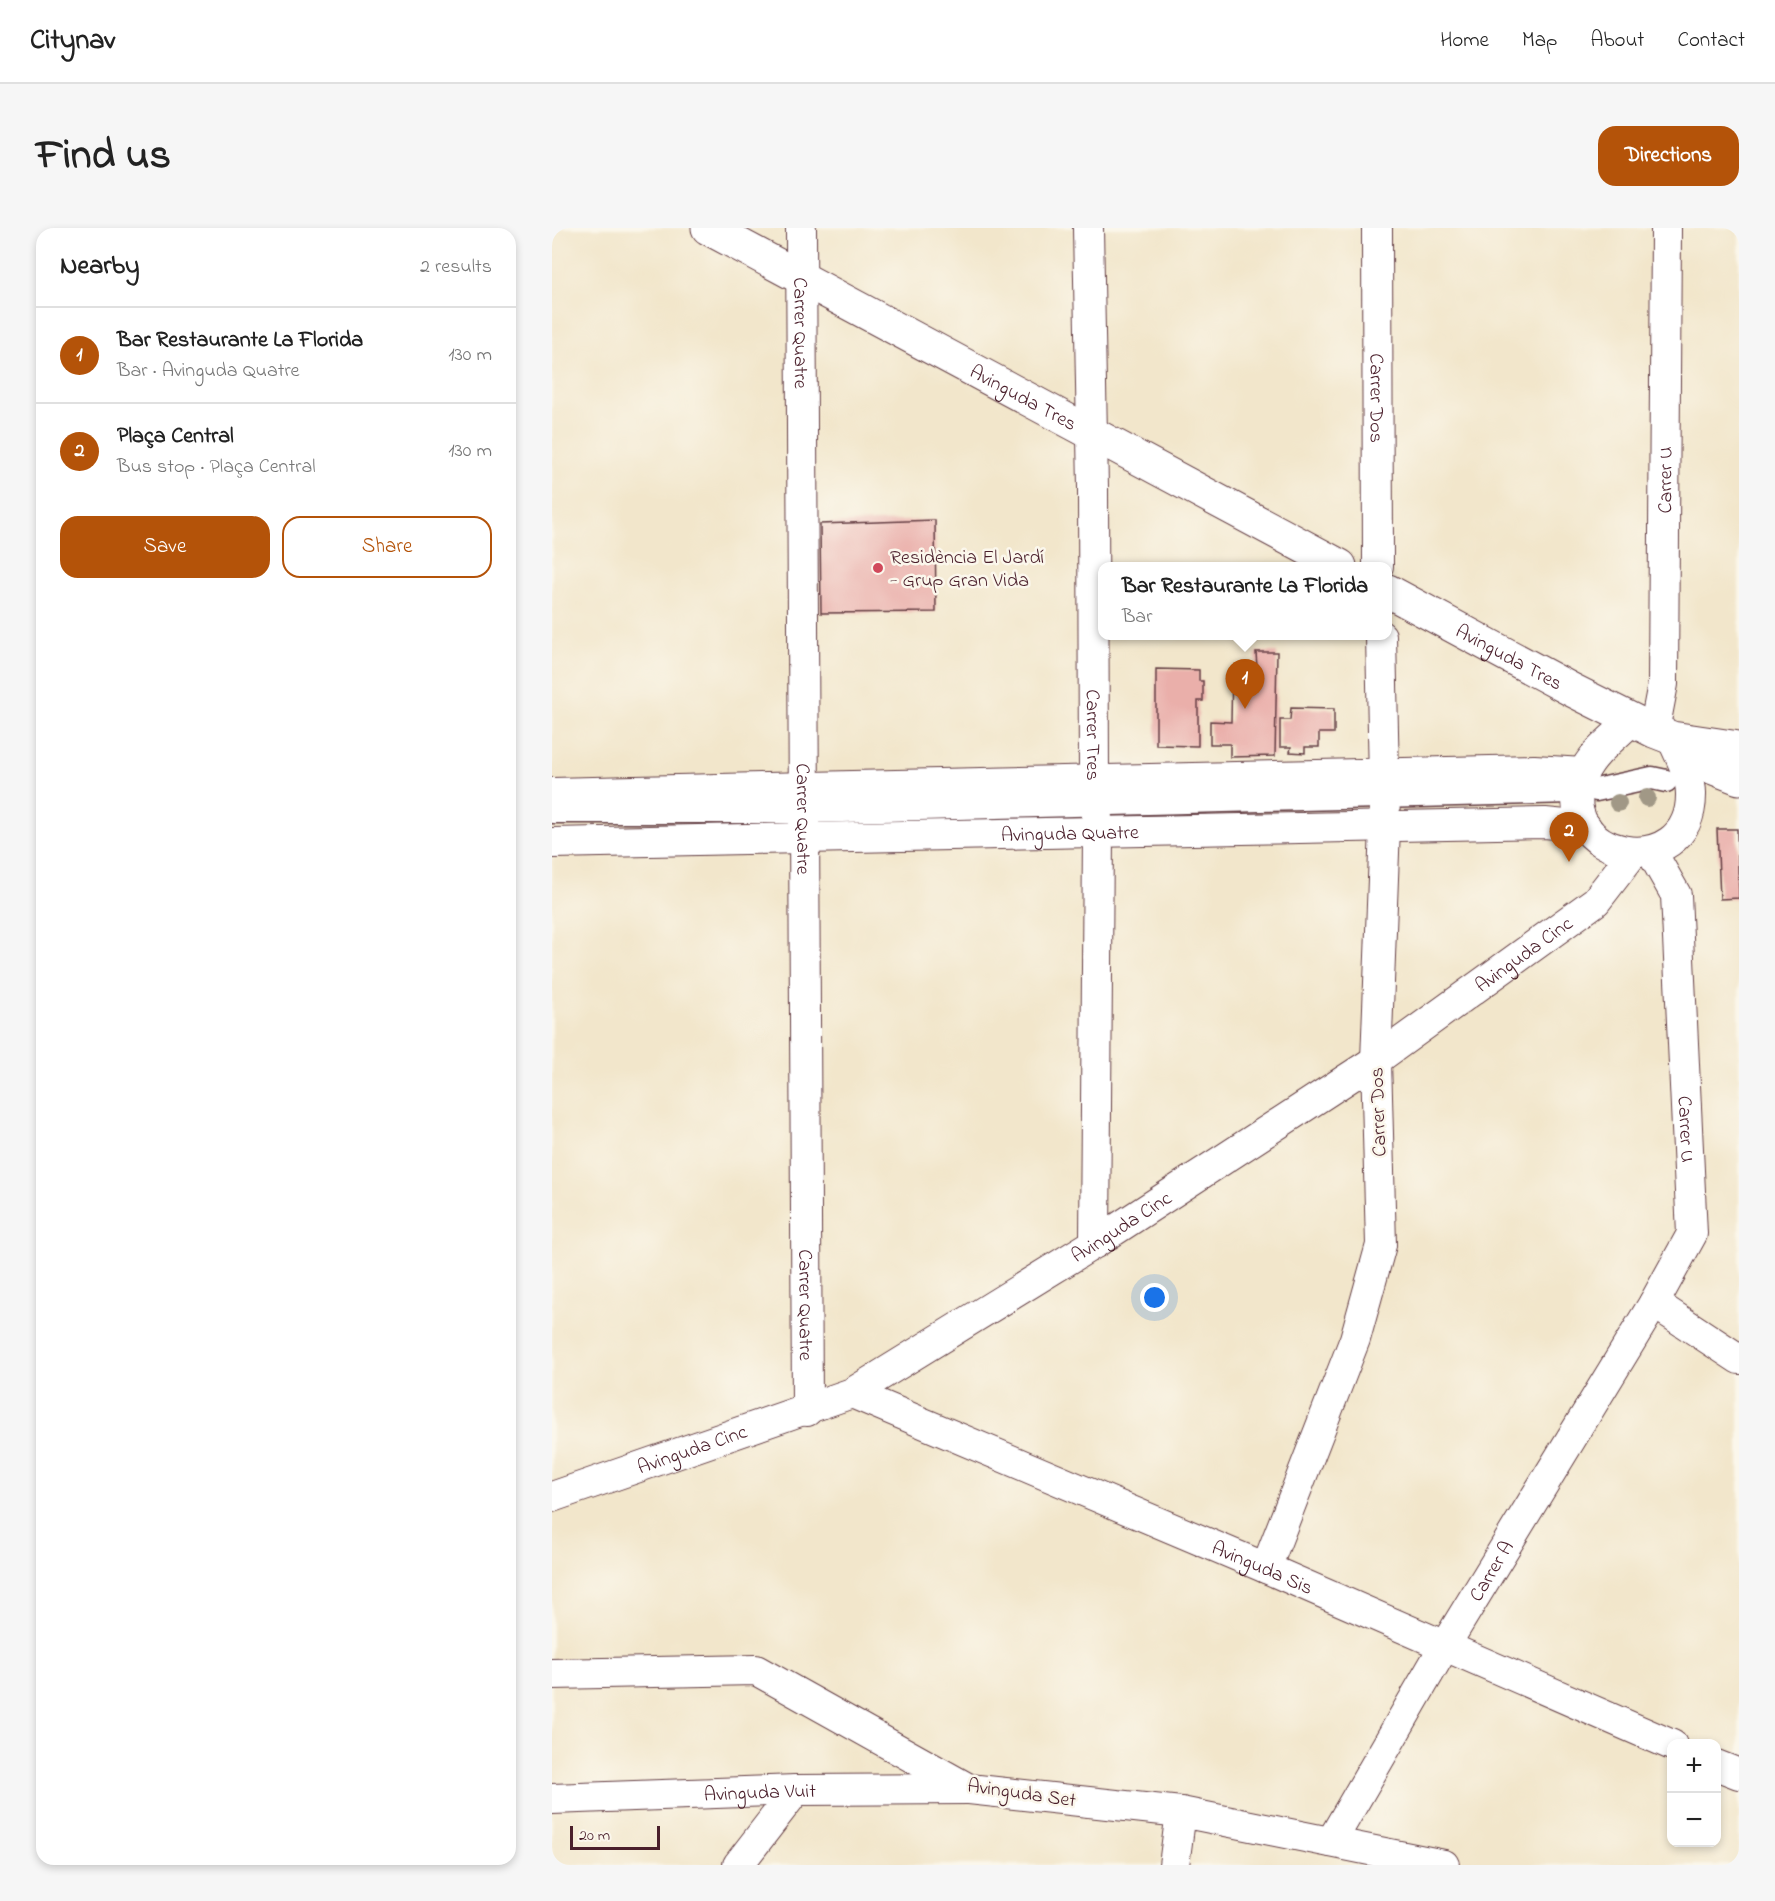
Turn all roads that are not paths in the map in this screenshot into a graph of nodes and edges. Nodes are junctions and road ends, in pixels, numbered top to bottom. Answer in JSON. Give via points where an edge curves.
{"nodes":[{"id":1,"x":708,"y":228,"type":"edge"},
{"id":2,"x":801,"y":228,"type":"edge"},
{"id":3,"x":1088,"y":228,"type":"edge"},
{"id":4,"x":1377,"y":228,"type":"edge"},
{"id":5,"x":1665,"y":228,"type":"edge"},
{"id":6,"x":801,"y":278,"type":"junction"},
{"id":7,"x":1091,"y":434,"type":"junction"},
{"id":8,"x":1331,"y":562,"type":"edge"},
{"id":9,"x":1378,"y":562,"type":"edge"},
{"id":10,"x":1392,"y":593,"type":"edge"},
{"id":11,"x":1381,"y":640,"type":"edge"},
{"id":12,"x":1653,"y":729,"type":"junction"},
{"id":13,"x":1739,"y":748,"type":"edge"},
{"id":14,"x":1739,"y":778,"type":"edge"},
{"id":15,"x":1666,"y":781,"type":"dead end"},
{"id":16,"x":1386,"y":785,"type":"junction"},
{"id":17,"x":1583,"y":785,"type":"junction"},
{"id":18,"x":552,"y":793,"type":"edge"},
{"id":19,"x":1096,"y":806,"type":"junction"},
{"id":20,"x":552,"y":812,"type":"edge"},
{"id":21,"x":804,"y":812,"type":"junction"},
{"id":22,"x":1385,"y":827,"type":"junction"},
{"id":23,"x":1587,"y":827,"type":"junction"},
{"id":24,"x":552,"y":843,"type":"edge"},
{"id":25,"x":1642,"y":852,"type":"junction"},
{"id":26,"x":1376,"y":1059,"type":"junction"},
{"id":27,"x":1095,"y":1243,"type":"junction"},
{"id":28,"x":1654,"y":1303,"type":"junction"},
{"id":29,"x":1739,"y":1359,"type":"edge"},
{"id":30,"x":852,"y":1393,"type":"junction"},
{"id":31,"x":807,"y":1410,"type":"junction"},
{"id":32,"x":552,"y":1497,"type":"edge"},
{"id":33,"x":1266,"y":1568,"type":"junction"},
{"id":34,"x":1444,"y":1647,"type":"junction"},
{"id":35,"x":552,"y":1674,"type":"edge"},
{"id":36,"x":1667,"y":1743,"type":"edge"},
{"id":37,"x":1721,"y":1767,"type":"edge"},
{"id":38,"x":1739,"y":1774,"type":"edge"},
{"id":39,"x":969,"y":1789,"type":"junction"},
{"id":40,"x":796,"y":1790,"type":"junction"},
{"id":41,"x":552,"y":1799,"type":"edge"},
{"id":42,"x":1181,"y":1812,"type":"junction"},
{"id":43,"x":1330,"y":1842,"type":"junction"},
{"id":44,"x":738,"y":1865,"type":"edge"},
{"id":45,"x":1174,"y":1865,"type":"edge"},
{"id":46,"x":1444,"y":1865,"type":"edge"}],
"edges":[{"from":1,"to":6,"type":"main road","name":"Avinguda Tres"},
{"from":2,"to":6,"type":"street","name":"Carrer Quatre"},
{"from":3,"to":7,"type":"street","name":"Carrer Tres"},
{"from":4,"to":9,"type":"street","name":"Carrer Dos"},
{"from":5,"to":12,"type":"street","name":"Carrer U","via":[[1663,684]]},
{"from":6,"to":7,"type":"main road","name":"Avinguda Tres"},
{"from":6,"to":21,"type":"street","name":"Carrer Quatre"},
{"from":7,"to":8,"type":"main road","name":"Avinguda Tres"},
{"from":7,"to":19,"type":"street","name":"Carrer Tres"},
{"from":10,"to":12,"type":"main road","name":"Avinguda Tres"},
{"from":11,"to":16,"type":"street","name":"Carrer Dos"},
{"from":12,"to":13,"type":"main road","name":"Avinguda Tres"},
{"from":12,"to":14,"type":"main road","name":"Avinguda Tres","via":[[1706,765]]},
{"from":12,"to":17,"type":"street","via":[[1595,757]]},
{"from":12,"to":25,"type":"street","via":[[1690,789],[1689,811],[1671,839]]},
{"from":15,"to":17,"type":"street","via":[[1652,778]]},
{"from":16,"to":17,"type":"street","name":"Avinguda Quatre","via":[[1547,770]]},
{"from":16,"to":19,"type":"street","name":"Avinguda Quatre"},
{"from":16,"to":22,"type":"street","name":"Carrer Dos"},
{"from":17,"to":23,"type":"street","via":[[1578,792],[1580,814]]},
{"from":18,"to":21,"type":"street","name":"Avinguda Quatre"},
{"from":19,"to":21,"type":"street","name":"Avinguda Quatre"},
{"from":19,"to":21,"type":"street","name":"Avinguda Quatre"},
{"from":19,"to":22,"type":"street","name":"Avinguda Quatre"},
{"from":19,"to":27,"type":"street","name":"Carrer Tres"},
{"from":20,"to":21,"type":"street","name":"Avinguda Quatre"},
{"from":21,"to":24,"type":"street","name":"Avinguda Quatre"},
{"from":21,"to":31,"type":"street","name":"Carrer Quatre"},
{"from":22,"to":23,"type":"street","name":"Avinguda Quatre"},
{"from":22,"to":26,"type":"street","name":"Carrer Dos"},
{"from":23,"to":25,"type":"street","via":[[1606,846]]},
{"from":25,"to":26,"type":"street","name":"Avinguda Cinc","via":[[1596,901]]},
{"from":25,"to":28,"type":"street","name":"Carrer U","via":[[1676,895],[1692,1234]]},
{"from":26,"to":27,"type":"street","name":"Avinguda Cinc"},
{"from":26,"to":33,"type":"street","name":"Carrer Dos","via":[[1381,1245],[1355,1339]]},
{"from":27,"to":30,"type":"street","name":"Avinguda Cinc"},
{"from":28,"to":29,"type":"street"},
{"from":28,"to":34,"type":"street","name":"Carrer A"},
{"from":30,"to":31,"type":"street","name":"Avinguda Cinc"},
{"from":30,"to":33,"type":"street","name":"Avinguda Sis"},
{"from":31,"to":32,"type":"street","name":"Avinguda Cinc"},
{"from":33,"to":34,"type":"street","name":"Avinguda Sis"},
{"from":34,"to":36,"type":"street","name":"Avinguda Sis"},
{"from":34,"to":43,"type":"street","name":"Carrer A"},
{"from":35,"to":39,"type":"street","name":"Avinguda Set","via":[[756,1670]]},
{"from":37,"to":38,"type":"street"},
{"from":39,"to":40,"type":"street","name":"Avinguda Vuit"},
{"from":39,"to":42,"type":"street","name":"Avinguda Set"},
{"from":40,"to":41,"type":"street","name":"Avinguda Vuit"},
{"from":40,"to":44,"type":"street"},
{"from":42,"to":43,"type":"street","name":"Avinguda Set"},
{"from":42,"to":45,"type":"street"},
{"from":43,"to":46,"type":"street","name":"Avinguda Set"}]}
